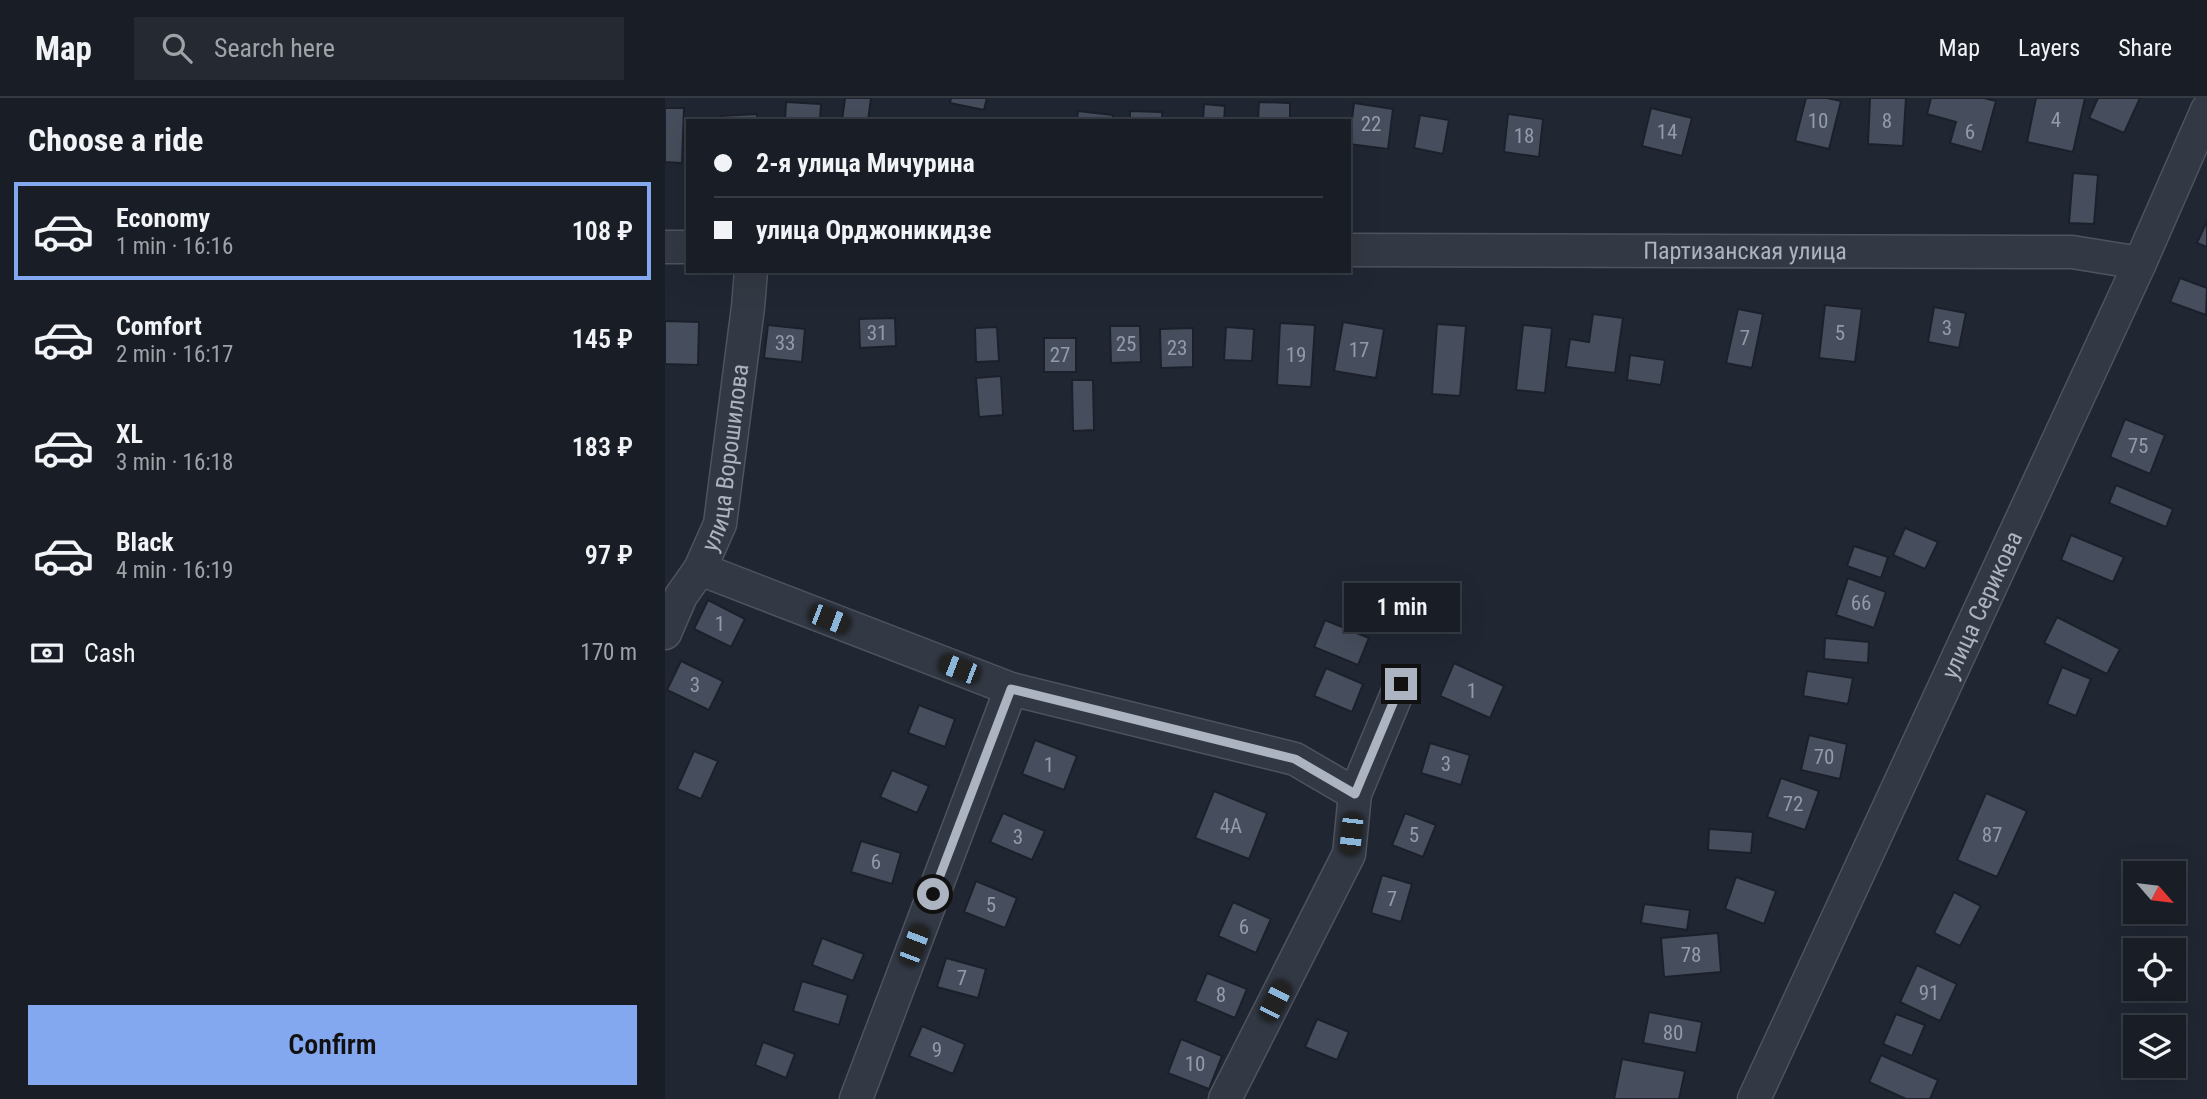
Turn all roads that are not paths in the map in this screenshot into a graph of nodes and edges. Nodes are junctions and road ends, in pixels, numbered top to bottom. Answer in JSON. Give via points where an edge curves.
{"nodes":[{"id":1,"x":2207,"y":110,"type":"edge"},
{"id":2,"x":665,"y":247,"type":"edge"},
{"id":3,"x":686,"y":247,"type":"edge"},
{"id":4,"x":1351,"y":250,"type":"edge"},
{"id":5,"x":2140,"y":262,"type":"junction"},
{"id":6,"x":751,"y":273,"type":"edge"},
{"id":7,"x":700,"y":569,"type":"junction"},
{"id":8,"x":665,"y":632,"type":"edge"},
{"id":9,"x":1401,"y":684,"type":"dead end"},
{"id":10,"x":1011,"y":689,"type":"junction"},
{"id":11,"x":1355,"y":794,"type":"junction"},
{"id":12,"x":856,"y":1099,"type":"edge"},
{"id":13,"x":1225,"y":1099,"type":"edge"},
{"id":14,"x":1754,"y":1099,"type":"edge"}],
"edges":[{"from":1,"to":5,"type":"street","name":"улица Серикова"},
{"from":2,"to":3,"type":"street"},
{"from":4,"to":5,"type":"street","name":"Партизанская улица","via":[[2072,253]]},
{"from":5,"to":14,"type":"street","name":"улица Серикова"},
{"from":6,"to":7,"type":"street","name":"улица Ворошилова","via":[[720,524]]},
{"from":7,"to":8,"type":"street","name":"улица Ворошилова"},
{"from":7,"to":10,"type":"street"},
{"from":9,"to":11,"type":"street"},
{"from":10,"to":11,"type":"street","via":[[1295,759]]},
{"from":10,"to":12,"type":"street"},
{"from":11,"to":13,"type":"street","via":[[1349,854]]}]}
